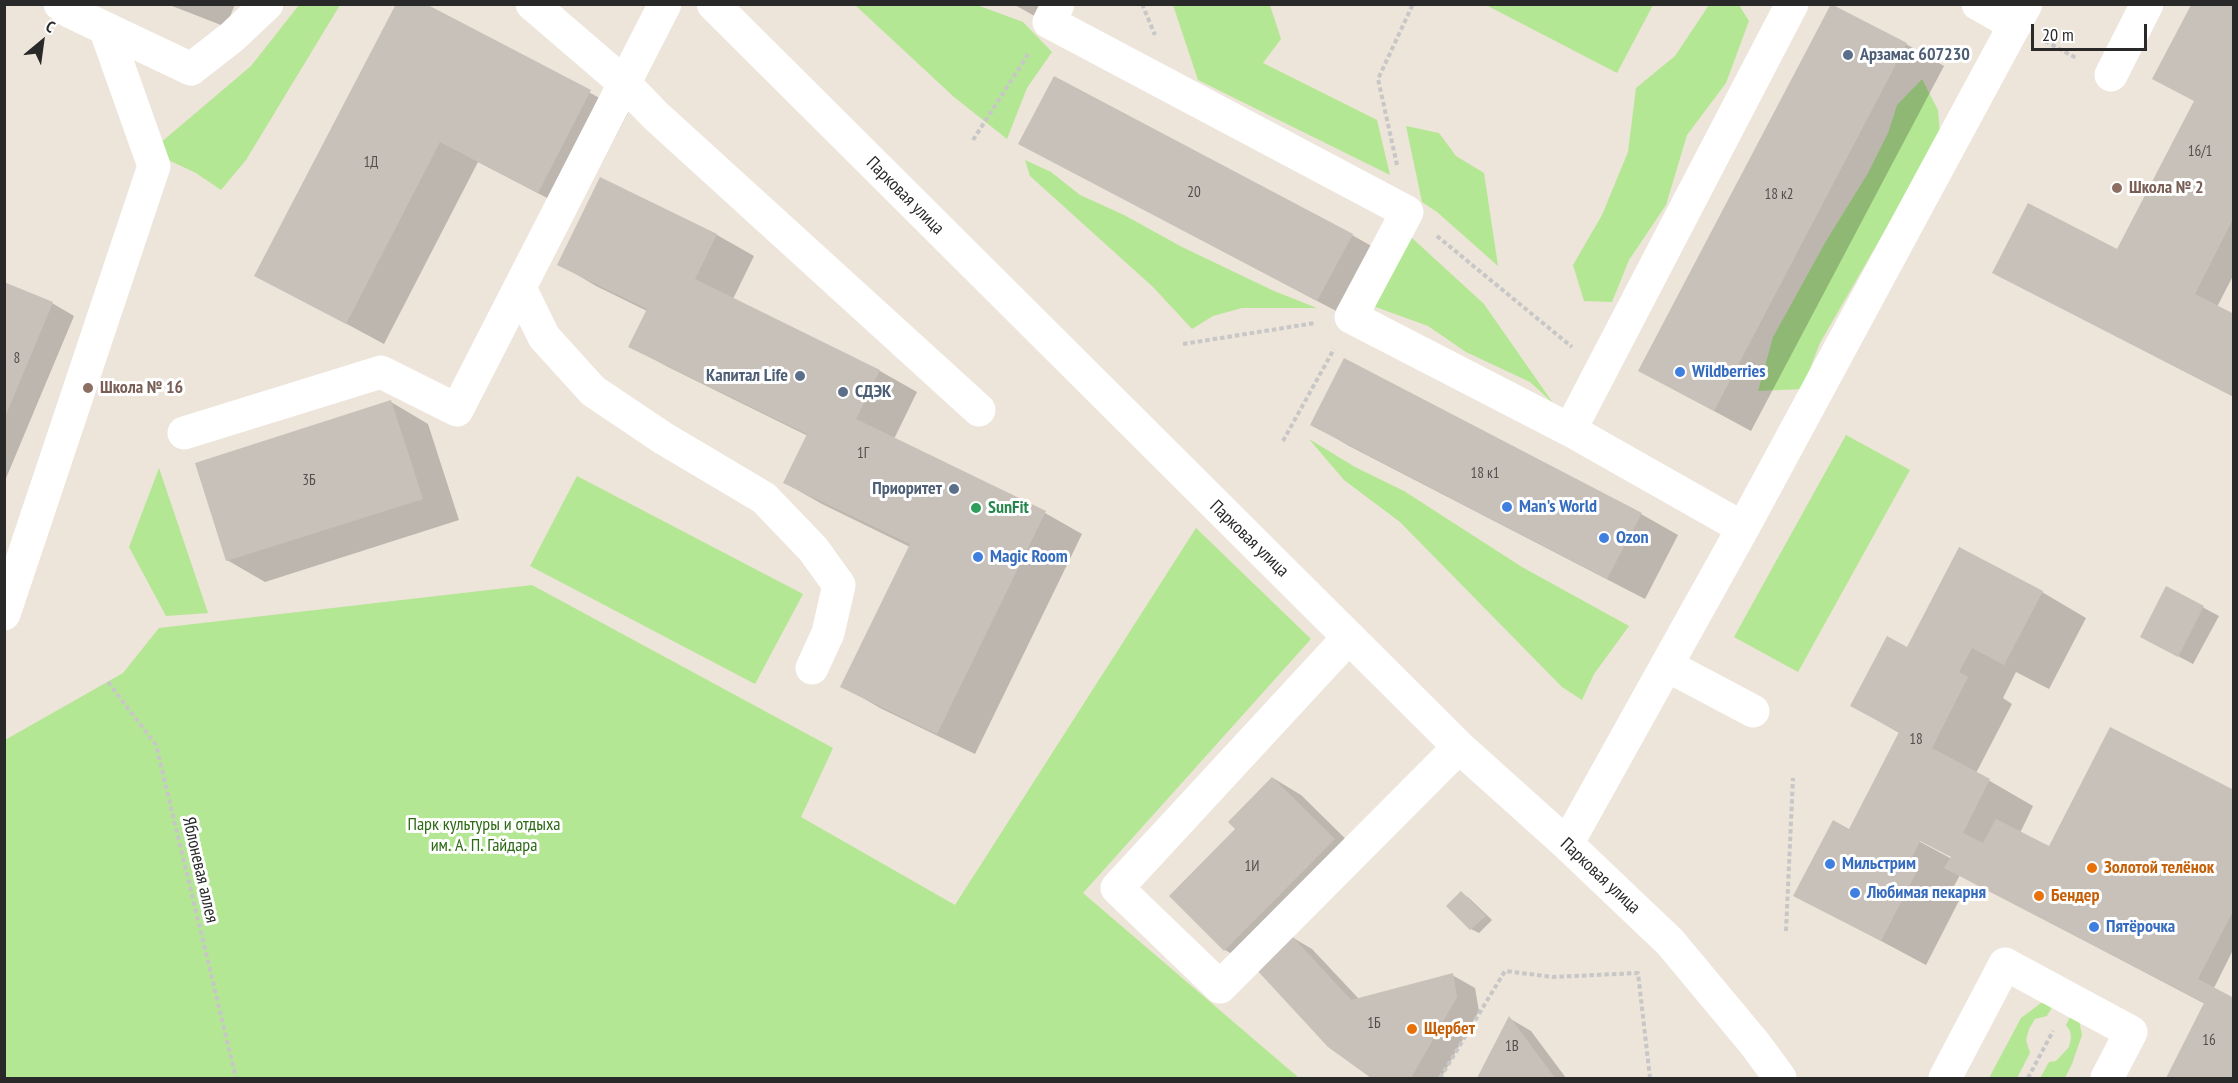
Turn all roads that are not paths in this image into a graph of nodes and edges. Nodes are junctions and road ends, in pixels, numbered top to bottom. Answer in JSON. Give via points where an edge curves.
{"nodes":[{"id":1,"x":60,"y":4,"type":"edge"},
{"id":2,"x":267,"y":4,"type":"edge"},
{"id":3,"x":532,"y":4,"type":"edge"},
{"id":4,"x":665,"y":4,"type":"edge"},
{"id":5,"x":713,"y":4,"type":"edge"},
{"id":6,"x":1792,"y":4,"type":"edge"},
{"id":7,"x":1978,"y":4,"type":"edge"},
{"id":8,"x":2147,"y":4,"type":"edge"},
{"id":9,"x":1054,"y":13,"type":"edge"},
{"id":10,"x":2021,"y":15,"type":"edge"},
{"id":11,"x":105,"y":28,"type":"junction"},
{"id":12,"x":2111,"y":75,"type":"road end"},
{"id":13,"x":624,"y":83,"type":"junction"},
{"id":14,"x":519,"y":288,"type":"junction"},
{"id":15,"x":979,"y":410,"type":"dead end"},
{"id":16,"x":1570,"y":430,"type":"junction"},
{"id":17,"x":184,"y":432,"type":"dead end"},
{"id":18,"x":1743,"y":528,"type":"junction"},
{"id":19,"x":4,"y":614,"type":"edge"},
{"id":20,"x":1349,"y":637,"type":"junction"},
{"id":21,"x":1668,"y":666,"type":"junction"},
{"id":22,"x":812,"y":668,"type":"dead end"},
{"id":23,"x":1753,"y":711,"type":"dead end"},
{"id":24,"x":1459,"y":747,"type":"junction"},
{"id":25,"x":1567,"y":844,"type":"junction"},
{"id":26,"x":1780,"y":1078,"type":"edge"},
{"id":27,"x":1945,"y":1078,"type":"edge"},
{"id":28,"x":2107,"y":1078,"type":"edge"}],
"edges":[{"from":1,"to":11,"type":"street"},
{"from":2,"to":11,"type":"street","via":[[191,69]]},
{"from":3,"to":13,"type":"street"},
{"from":4,"to":13,"type":"street"},
{"from":5,"to":20,"type":"street","name":"Парковая улица"},
{"from":6,"to":16,"type":"street"},
{"from":7,"to":10,"type":"street"},
{"from":8,"to":12,"type":"street"},
{"from":9,"to":16,"type":"street","via":[[1407,212],[1352,317]]},
{"from":10,"to":18,"type":"street"},
{"from":11,"to":19,"type":"street","via":[[154,166]]},
{"from":13,"to":14,"type":"street"},
{"from":13,"to":15,"type":"street"},
{"from":14,"to":17,"type":"street","via":[[457,410],[381,372]]},
{"from":14,"to":22,"type":"street","via":[[544,337],[593,391],[764,498],[813,549],[839,585],[828,633]]},
{"from":16,"to":18,"type":"street"},
{"from":18,"to":21,"type":"street"},
{"from":20,"to":24,"type":"street","name":"Парковая улица"},
{"from":20,"to":24,"type":"street","via":[[1117,888],[1220,987]]},
{"from":21,"to":23,"type":"street"},
{"from":21,"to":25,"type":"street"},
{"from":24,"to":25,"type":"street","name":"Парковая улица"},
{"from":25,"to":26,"type":"street","name":"Парковая улица","via":[[1670,942]]},
{"from":27,"to":28,"type":"street","via":[[2005,964],[2131,1032]]}]}
